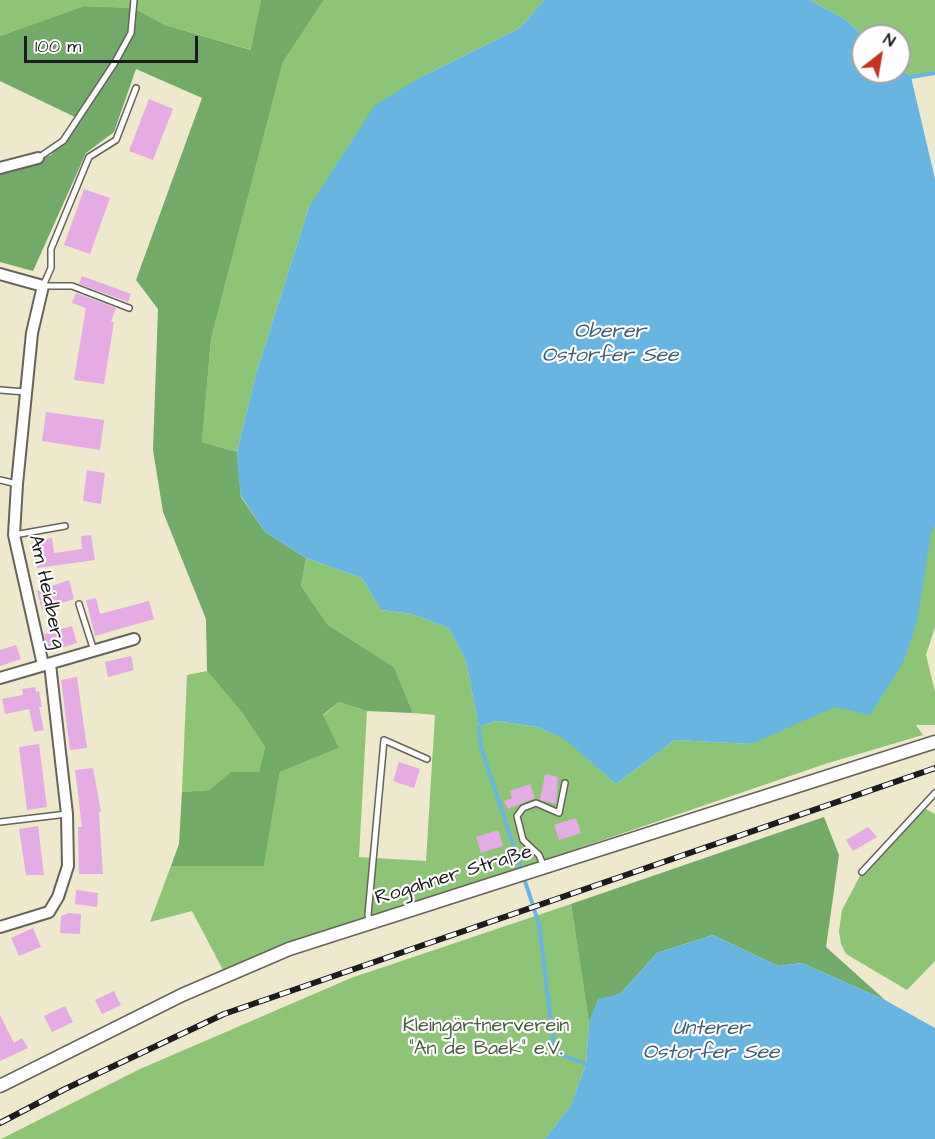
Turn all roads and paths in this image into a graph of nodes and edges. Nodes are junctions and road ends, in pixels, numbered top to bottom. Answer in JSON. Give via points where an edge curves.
{"nodes":[{"id":1,"x":134,"y":0,"type":"edge"},
{"id":2,"x":136,"y":88,"type":"dead end"},
{"id":3,"x":38,"y":158,"type":"joint"},
{"id":4,"x":0,"y":168,"type":"edge"},
{"id":5,"x":0,"y":274,"type":"edge"},
{"id":6,"x":43,"y":286,"type":"junction"},
{"id":7,"x":129,"y":308,"type":"dead end"},
{"id":8,"x":0,"y":390,"type":"edge"},
{"id":9,"x":26,"y":392,"type":"junction"},
{"id":10,"x":0,"y":480,"type":"edge"},
{"id":11,"x":17,"y":484,"type":"junction"},
{"id":12,"x":65,"y":526,"type":"dead end"},
{"id":13,"x":14,"y":535,"type":"junction"},
{"id":14,"x":79,"y":604,"type":"dead end"},
{"id":15,"x":134,"y":639,"type":"dead end"},
{"id":16,"x":94,"y":651,"type":"junction"},
{"id":17,"x":47,"y":664,"type":"junction"},
{"id":18,"x":0,"y":678,"type":"edge"},
{"id":19,"x":935,"y":742,"type":"edge"},
{"id":20,"x":427,"y":759,"type":"dead end"},
{"id":21,"x":566,"y":783,"type":"dead end"},
{"id":22,"x":935,"y":793,"type":"edge"},
{"id":23,"x":67,"y":814,"type":"junction"},
{"id":24,"x":0,"y":822,"type":"edge"},
{"id":25,"x":540,"y":870,"type":"junction"},
{"id":26,"x":862,"y":872,"type":"dead end"},
{"id":27,"x":370,"y":922,"type":"junction"},
{"id":28,"x":0,"y":927,"type":"edge"},
{"id":29,"x":0,"y":1086,"type":"edge"}],
"edges":[{"from":1,"to":3,"type":"lane","via":[[131,33],[114,64],[63,141]]},
{"from":2,"to":6,"type":"lane","via":[[116,140],[89,157],[51,249],[51,268]]},
{"from":3,"to":4,"type":"street"},
{"from":5,"to":6,"type":"street"},
{"from":6,"to":7,"type":"lane","via":[[72,286]]},
{"from":6,"to":9,"type":"street","name":"Am Heidberg","via":[[32,333]]},
{"from":8,"to":9,"type":"lane"},
{"from":9,"to":11,"type":"street","name":"Am Heidberg"},
{"from":10,"to":11,"type":"lane"},
{"from":11,"to":13,"type":"street","name":"Am Heidberg"},
{"from":12,"to":13,"type":"lane"},
{"from":13,"to":17,"type":"street","name":"Am Heidberg"},
{"from":14,"to":16,"type":"lane"},
{"from":15,"to":16,"type":"street"},
{"from":16,"to":17,"type":"street"},
{"from":17,"to":18,"type":"street"},
{"from":17,"to":23,"type":"street","name":"Am Heidberg"},
{"from":19,"to":25,"type":"street","name":"Rogahner Straße"},
{"from":20,"to":27,"type":"lane","via":[[384,740]]},
{"from":21,"to":25,"type":"lane","via":[[559,813],[536,803],[523,808],[517,816],[523,840],[539,855]]},
{"from":22,"to":26,"type":"lane"},
{"from":23,"to":24,"type":"lane"},
{"from":23,"to":28,"type":"street","name":"Am Heidberg","via":[[68,866],[58,897],[49,912]]},
{"from":25,"to":27,"type":"street","name":"Rogahner Straße"},
{"from":27,"to":29,"type":"street","name":"Rogahner Straße","via":[[289,949],[182,995]]}]}
